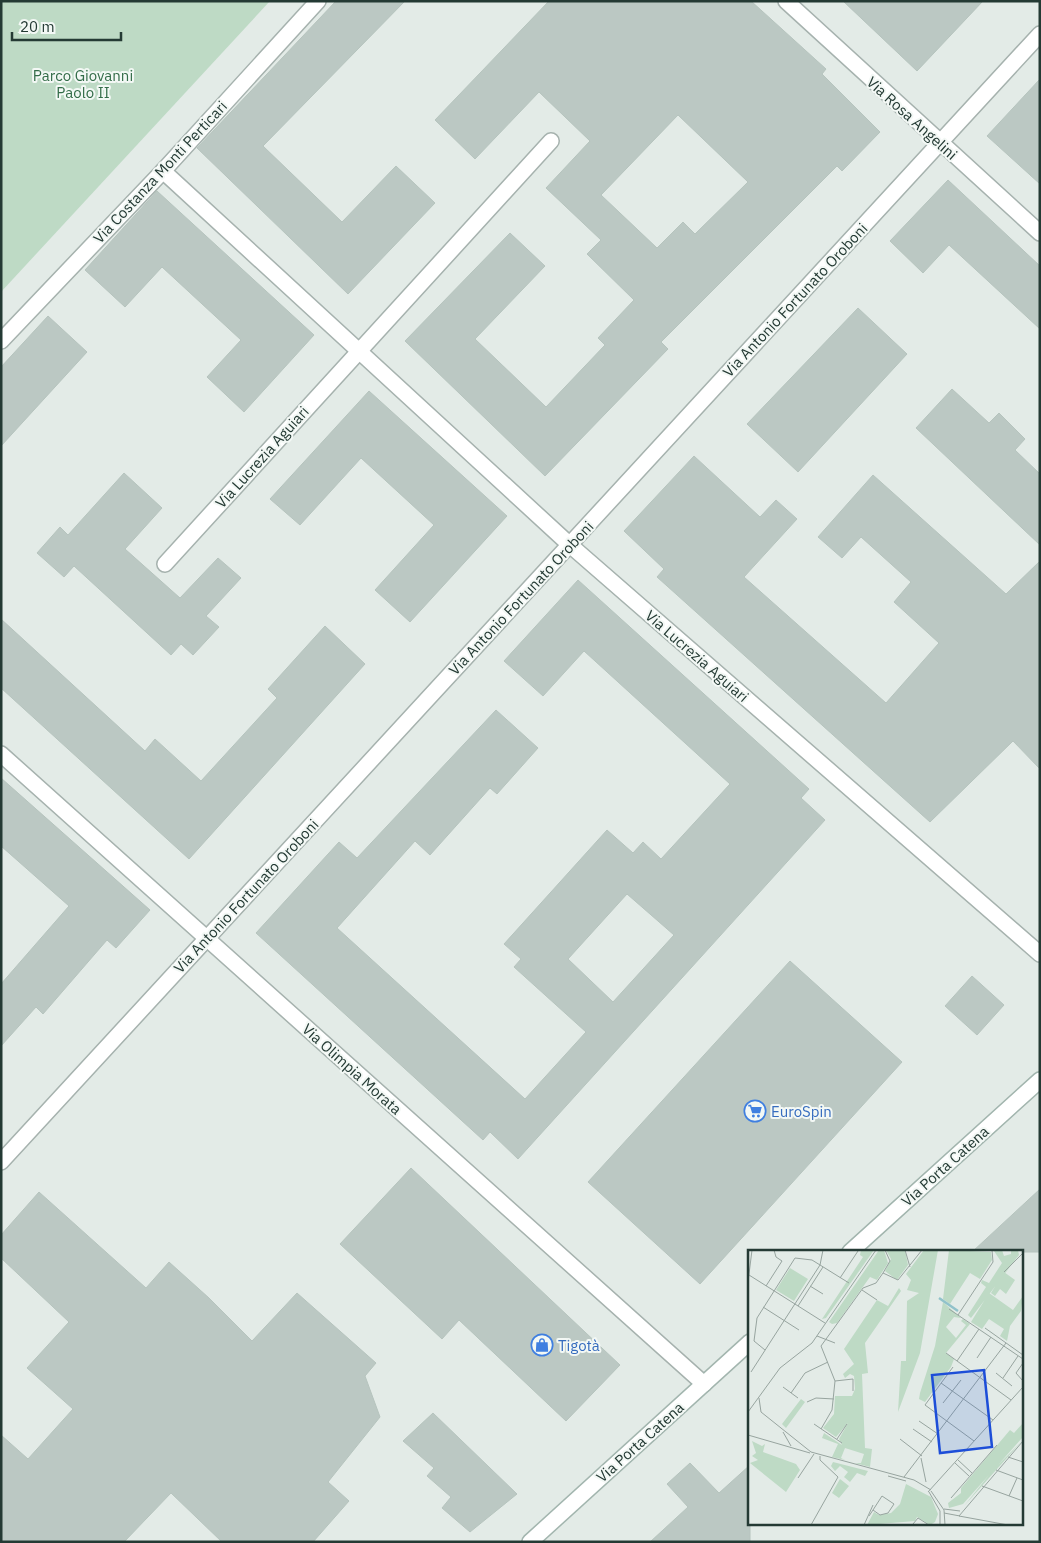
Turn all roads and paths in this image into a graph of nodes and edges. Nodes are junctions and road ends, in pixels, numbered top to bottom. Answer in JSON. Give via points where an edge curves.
{"nodes":[{"id":1,"x":318,"y":1,"type":"edge"},
{"id":2,"x":786,"y":1,"type":"edge"},
{"id":3,"x":1040,"y":34,"type":"edge"},
{"id":4,"x":551,"y":141,"type":"dead end"},
{"id":5,"x":940,"y":143,"type":"junction"},
{"id":6,"x":163,"y":171,"type":"junction"},
{"id":7,"x":1040,"y":233,"type":"edge"},
{"id":8,"x":1,"y":341,"type":"edge"},
{"id":9,"x":359,"y":351,"type":"junction"},
{"id":10,"x":570,"y":545,"type":"junction"},
{"id":11,"x":165,"y":564,"type":"dead end"},
{"id":12,"x":1,"y":754,"type":"edge"},
{"id":13,"x":207,"y":938,"type":"junction"},
{"id":14,"x":1040,"y":954,"type":"edge"},
{"id":15,"x":1040,"y":1080,"type":"edge"},
{"id":16,"x":1,"y":1162,"type":"edge"},
{"id":17,"x":852,"y":1250,"type":"edge"},
{"id":18,"x":748,"y":1344,"type":"edge"},
{"id":19,"x":704,"y":1384,"type":"junction"},
{"id":20,"x":530,"y":1542,"type":"edge"}],
"edges":[{"from":1,"to":6,"type":"street","name":"Via Costanza Monti Perticari"},
{"from":2,"to":5,"type":"street","name":"Via Rosa Angelini"},
{"from":3,"to":5,"type":"street","name":"Via Antonio Fortunato Oroboni"},
{"from":4,"to":9,"type":"street","name":"Via Lucrezia Aguiari"},
{"from":5,"to":7,"type":"street","name":"Via Rosa Angelini"},
{"from":5,"to":10,"type":"street","name":"Via Antonio Fortunato Oroboni"},
{"from":6,"to":8,"type":"street","name":"Via Costanza Monti Perticari"},
{"from":6,"to":9,"type":"street","name":"Via Lucrezia Aguiari"},
{"from":9,"to":10,"type":"street","name":"Via Lucrezia Aguiari"},
{"from":9,"to":11,"type":"street","name":"Via Lucrezia Aguiari"},
{"from":10,"to":13,"type":"street","name":"Via Antonio Fortunato Oroboni"},
{"from":10,"to":14,"type":"street","name":"Via Lucrezia Aguiari"},
{"from":12,"to":13,"type":"street","name":"Via Olimpia Morata"},
{"from":13,"to":16,"type":"street","name":"Via Antonio Fortunato Oroboni"},
{"from":13,"to":19,"type":"street","name":"Via Olimpia Morata"},
{"from":15,"to":17,"type":"street","name":"Via Porta Catena"},
{"from":18,"to":19,"type":"street","name":"Via Porta Catena"},
{"from":19,"to":20,"type":"street","name":"Via Porta Catena"}]}
